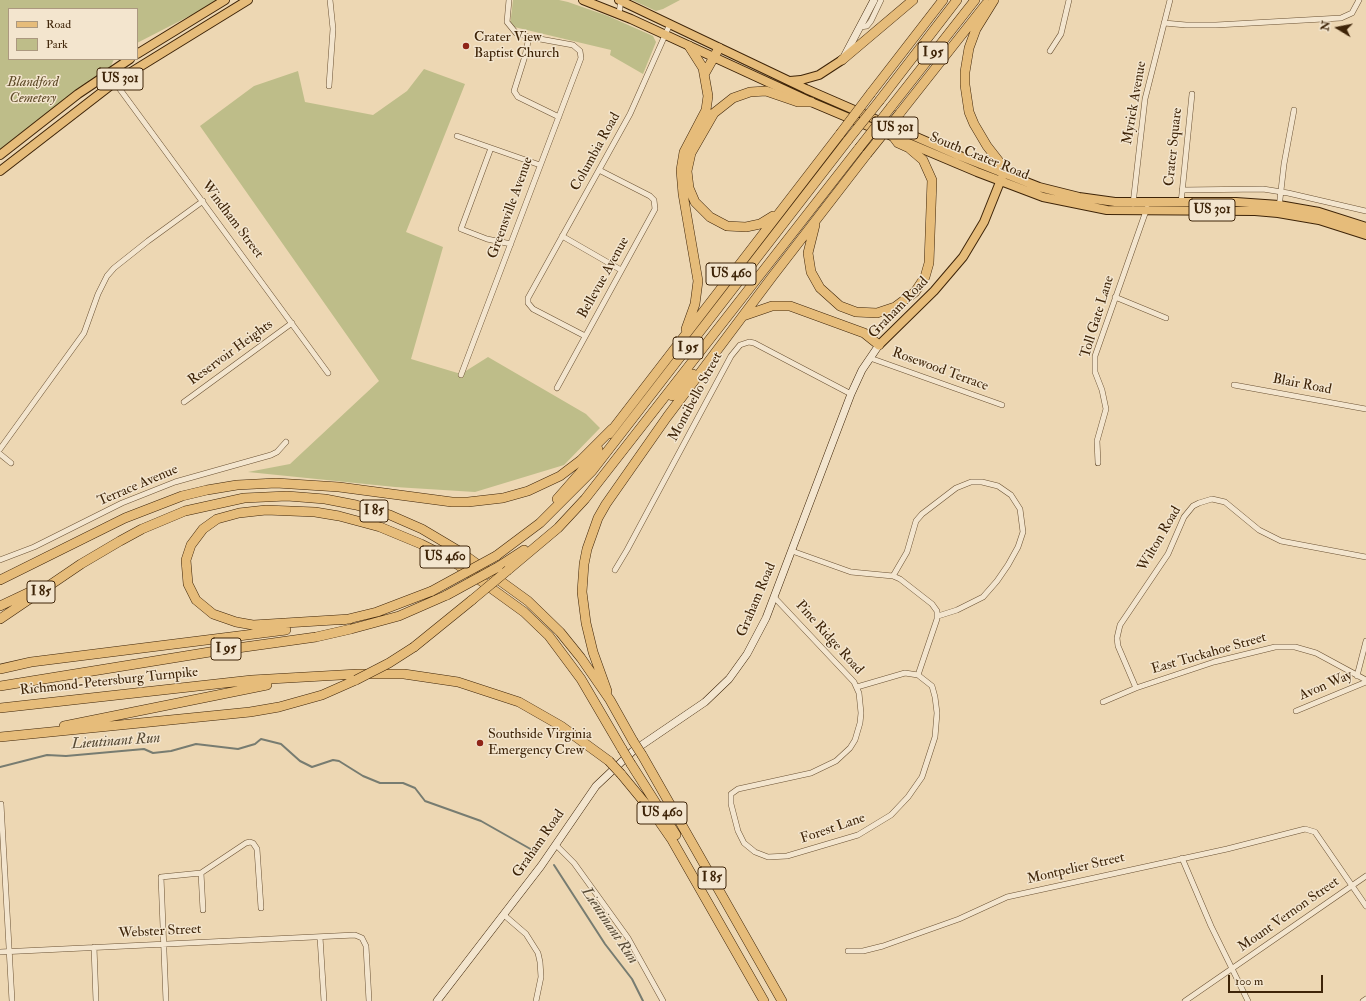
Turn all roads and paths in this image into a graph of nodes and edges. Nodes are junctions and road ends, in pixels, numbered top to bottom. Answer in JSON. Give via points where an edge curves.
{"nodes":[{"id":1,"x":225,"y":0,"type":"edge"},
{"id":2,"x":248,"y":0,"type":"edge"},
{"id":3,"x":330,"y":0,"type":"edge"},
{"id":4,"x":509,"y":0,"type":"edge"},
{"id":5,"x":583,"y":0,"type":"edge"},
{"id":6,"x":620,"y":0,"type":"edge"},
{"id":7,"x":874,"y":0,"type":"edge"},
{"id":8,"x":881,"y":0,"type":"edge"},
{"id":9,"x":913,"y":0,"type":"edge"},
{"id":10,"x":943,"y":0,"type":"edge"},
{"id":11,"x":957,"y":0,"type":"edge"},
{"id":12,"x":974,"y":0,"type":"edge"},
{"id":13,"x":989,"y":0,"type":"edge"},
{"id":14,"x":994,"y":0,"type":"edge"},
{"id":15,"x":1069,"y":0,"type":"edge"},
{"id":16,"x":1170,"y":0,"type":"edge"},
{"id":17,"x":1360,"y":0,"type":"edge"},
{"id":18,"x":619,"y":13,"type":"junction"},
{"id":19,"x":1164,"y":23,"type":"junction"},
{"id":20,"x":670,"y":24,"type":"junction"},
{"id":21,"x":860,"y":27,"type":"junction"},
{"id":22,"x":666,"y":35,"type":"junction"},
{"id":23,"x":529,"y":37,"type":"junction"},
{"id":24,"x":689,"y":46,"type":"junction"},
{"id":25,"x":719,"y":48,"type":"junction"},
{"id":26,"x":1050,"y":51,"type":"dead end"},
{"id":27,"x":138,"y":53,"type":"edge"},
{"id":28,"x":714,"y":58,"type":"junction"},
{"id":29,"x":128,"y":60,"type":"edge"},
{"id":30,"x":842,"y":60,"type":"junction"},
{"id":31,"x":108,"y":73,"type":"junction"},
{"id":32,"x":705,"y":73,"type":"junction"},
{"id":33,"x":788,"y":81,"type":"junction"},
{"id":34,"x":115,"y":82,"type":"junction"},
{"id":35,"x":329,"y":86,"type":"dead end"},
{"id":36,"x":1192,"y":94,"type":"dead end"},
{"id":37,"x":66,"y":102,"type":"junction"},
{"id":38,"x":811,"y":102,"type":"junction"},
{"id":39,"x":1294,"y":110,"type":"dead end"},
{"id":40,"x":73,"y":113,"type":"junction"},
{"id":41,"x":559,"y":117,"type":"junction"},
{"id":42,"x":892,"y":135,"type":"junction"},
{"id":43,"x":456,"y":136,"type":"dead end"},
{"id":44,"x":491,"y":148,"type":"junction"},
{"id":45,"x":0,"y":155,"type":"edge"},
{"id":46,"x":540,"y":165,"type":"junction"},
{"id":47,"x":599,"y":170,"type":"junction"},
{"id":48,"x":0,"y":171,"type":"edge"},
{"id":49,"x":1002,"y":177,"type":"junction"},
{"id":50,"x":1182,"y":190,"type":"junction"},
{"id":51,"x":1281,"y":192,"type":"junction"},
{"id":52,"x":203,"y":201,"type":"junction"},
{"id":53,"x":1148,"y":203,"type":"junction"},
{"id":54,"x":1181,"y":203,"type":"junction"},
{"id":55,"x":783,"y":207,"type":"junction"},
{"id":56,"x":1133,"y":207,"type":"junction"},
{"id":57,"x":1279,"y":209,"type":"junction"},
{"id":58,"x":1146,"y":211,"type":"junction"},
{"id":59,"x":1366,"y":211,"type":"edge"},
{"id":60,"x":817,"y":219,"type":"junction"},
{"id":61,"x":1366,"y":227,"type":"edge"},
{"id":62,"x":1366,"y":235,"type":"edge"},
{"id":63,"x":562,"y":236,"type":"junction"},
{"id":64,"x":511,"y":244,"type":"junction"},
{"id":65,"x":621,"y":270,"type":"junction"},
{"id":66,"x":1115,"y":296,"type":"junction"},
{"id":67,"x":742,"y":316,"type":"junction"},
{"id":68,"x":1166,"y":318,"type":"dead end"},
{"id":69,"x":292,"y":323,"type":"junction"},
{"id":70,"x":585,"y":336,"type":"junction"},
{"id":71,"x":679,"y":342,"type":"junction"},
{"id":72,"x":879,"y":345,"type":"junction"},
{"id":73,"x":716,"y":351,"type":"junction"},
{"id":74,"x":870,"y":358,"type":"junction"},
{"id":75,"x":328,"y":373,"type":"dead end"},
{"id":76,"x":462,"y":374,"type":"dead end"},
{"id":77,"x":1234,"y":385,"type":"dead end"},
{"id":78,"x":557,"y":388,"type":"dead end"},
{"id":79,"x":851,"y":394,"type":"junction"},
{"id":80,"x":184,"y":402,"type":"dead end"},
{"id":81,"x":1002,"y":405,"type":"dead end"},
{"id":82,"x":1366,"y":410,"type":"edge"},
{"id":83,"x":612,"y":429,"type":"junction"},
{"id":84,"x":286,"y":442,"type":"dead end"},
{"id":85,"x":629,"y":443,"type":"junction"},
{"id":86,"x":0,"y":449,"type":"edge"},
{"id":87,"x":0,"y":454,"type":"edge"},
{"id":88,"x":11,"y":462,"type":"dead end"},
{"id":89,"x":1098,"y":463,"type":"dead end"},
{"id":90,"x":585,"y":499,"type":"junction"},
{"id":91,"x":514,"y":543,"type":"junction"},
{"id":92,"x":792,"y":551,"type":"junction"},
{"id":93,"x":1366,"y":557,"type":"edge"},
{"id":94,"x":0,"y":560,"type":"edge"},
{"id":95,"x":81,"y":564,"type":"junction"},
{"id":96,"x":614,"y":570,"type":"dead end"},
{"id":97,"x":893,"y":576,"type":"junction"},
{"id":98,"x":0,"y":580,"type":"edge"},
{"id":99,"x":774,"y":597,"type":"junction"},
{"id":100,"x":0,"y":606,"type":"edge"},
{"id":101,"x":938,"y":616,"type":"junction"},
{"id":102,"x":350,"y":618,"type":"junction"},
{"id":103,"x":0,"y":619,"type":"edge"},
{"id":104,"x":1366,"y":641,"type":"edge"},
{"id":105,"x":0,"y":669,"type":"edge"},
{"id":106,"x":918,"y":675,"type":"junction"},
{"id":107,"x":332,"y":676,"type":"junction"},
{"id":108,"x":1357,"y":676,"type":"junction"},
{"id":109,"x":1366,"y":681,"type":"edge"},
{"id":110,"x":0,"y":686,"type":"edge"},
{"id":111,"x":857,"y":687,"type":"junction"},
{"id":112,"x":1136,"y":688,"type":"junction"},
{"id":113,"x":610,"y":700,"type":"junction"},
{"id":114,"x":1103,"y":702,"type":"dead end"},
{"id":115,"x":0,"y":708,"type":"edge"},
{"id":116,"x":1296,"y":711,"type":"dead end"},
{"id":117,"x":24,"y":734,"type":"junction"},
{"id":118,"x":0,"y":737,"type":"edge"},
{"id":119,"x":742,"y":788,"type":"joint"},
{"id":120,"x":1,"y":804,"type":"dead end"},
{"id":121,"x":556,"y":845,"type":"junction"},
{"id":122,"x":1182,"y":858,"type":"junction"},
{"id":123,"x":688,"y":866,"type":"junction"},
{"id":124,"x":201,"y":874,"type":"junction"},
{"id":125,"x":1366,"y":876,"type":"edge"},
{"id":126,"x":1352,"y":885,"type":"junction"},
{"id":127,"x":1366,"y":906,"type":"edge"},
{"id":128,"x":261,"y":908,"type":"dead end"},
{"id":129,"x":203,"y":910,"type":"dead end"},
{"id":130,"x":504,"y":915,"type":"junction"},
{"id":131,"x":320,"y":937,"type":"junction"},
{"id":132,"x":163,"y":944,"type":"junction"},
{"id":133,"x":94,"y":947,"type":"junction"},
{"id":134,"x":848,"y":951,"type":"dead end"},
{"id":135,"x":0,"y":952,"type":"edge"},
{"id":136,"x":9,"y":952,"type":"junction"},
{"id":137,"x":1233,"y":968,"type":"junction"},
{"id":138,"x":1366,"y":999,"type":"edge"},
{"id":139,"x":12,"y":1001,"type":"edge"},
{"id":140,"x":96,"y":1001,"type":"edge"},
{"id":141,"x":166,"y":1001,"type":"edge"},
{"id":142,"x":324,"y":1001,"type":"edge"},
{"id":143,"x":369,"y":1001,"type":"edge"},
{"id":144,"x":437,"y":1001,"type":"edge"},
{"id":145,"x":536,"y":1001,"type":"edge"},
{"id":146,"x":663,"y":1001,"type":"edge"},
{"id":147,"x":764,"y":1001,"type":"edge"},
{"id":148,"x":782,"y":1001,"type":"edge"},
{"id":149,"x":1185,"y":1001,"type":"edge"},
{"id":150,"x":1248,"y":1001,"type":"edge"},
{"id":151,"x":1363,"y":1001,"type":"edge"}],
"edges":[{"from":1,"to":27,"type":"main road","number":"US 301"},
{"from":2,"to":34,"type":"main road","number":"US 301"},
{"from":3,"to":35,"type":"street","via":[[333,29]]},
{"from":4,"to":23,"type":"street","via":[[509,26],[516,33]]},
{"from":5,"to":18,"type":"main road","name":"South Crater Road","number":"US 301"},
{"from":6,"to":18,"type":"street"},
{"from":6,"to":20,"type":"main road","name":"South Crater Road","number":"US 301"},
{"from":7,"to":21,"type":"main road"},
{"from":8,"to":21,"type":"street","via":[[871,21],[867,26]]},
{"from":9,"to":30,"type":"highway"},
{"from":10,"to":55,"type":"highway","number":"US 460","bridge":true},
{"from":11,"to":91,"type":"highway","number":"I 95","bridge":true,"via":[[592,471],[556,508]]},
{"from":12,"to":85,"type":"highway","number":"I 95","bridge":true},
{"from":13,"to":60,"type":"highway","number":"US 460","bridge":true},
{"from":14,"to":49,"type":"highway","via":[[976,30],[969,48],[965,85],[974,124],[1001,164]]},
{"from":15,"to":26,"type":"street","via":[[1061,34]]},
{"from":16,"to":19,"type":"street","name":"Myrick Avenue"},
{"from":17,"to":19,"type":"street","via":[[1352,13],[1341,18],[1216,25]]},
{"from":18,"to":22,"type":"main road","name":"South Crater Road","number":"US 301"},
{"from":19,"to":56,"type":"street","name":"Myrick Avenue","via":[[1145,99]]},
{"from":20,"to":22,"type":"street","name":"Columbia Road"},
{"from":20,"to":25,"type":"main road","name":"South Crater Road","number":"US 301"},
{"from":21,"to":30,"type":"main road"},
{"from":22,"to":24,"type":"main road","name":"South Crater Road","number":"US 301"},
{"from":22,"to":47,"type":"street","name":"Columbia Road","via":[[651,72]]},
{"from":23,"to":41,"type":"street","via":[[526,56],[514,88],[516,94]]},
{"from":23,"to":41,"type":"street","name":"Greensville Avenue","via":[[573,45],[580,51],[581,58]]},
{"from":24,"to":28,"type":"main road","name":"South Crater Road","number":"US 301"},
{"from":24,"to":32,"type":"highway"},
{"from":25,"to":28,"type":"highway"},
{"from":25,"to":33,"type":"main road","name":"South Crater Road","number":"US 301"},
{"from":28,"to":32,"type":"highway"},
{"from":28,"to":38,"type":"main road","name":"South Crater Road","number":"US 301"},
{"from":29,"to":31,"type":"main road","number":"US 301"},
{"from":30,"to":33,"type":"main road","via":[[820,75]]},
{"from":31,"to":34,"type":"street","name":"Windham Street"},
{"from":31,"to":37,"type":"main road","number":"US 301"},
{"from":32,"to":71,"type":"highway","via":[[708,96],[706,110],[684,152],[681,170],[698,281],[695,304]]},
{"from":33,"to":49,"type":"main road","name":"South Crater Road","number":"US 301"},
{"from":34,"to":40,"type":"main road","number":"US 301"},
{"from":34,"to":52,"type":"street","name":"Windham Street"},
{"from":36,"to":50,"type":"street","name":"Crater Square"},
{"from":37,"to":40,"type":"main road"},
{"from":37,"to":45,"type":"main road","number":"US 301"},
{"from":38,"to":42,"type":"main road","name":"South Crater Road","number":"US 301"},
{"from":38,"to":55,"type":"highway","via":[[798,102],[766,91],[750,92],[733,98],[710,118],[688,162],[691,195],[701,209],[719,223],[736,227],[754,226],[766,221]]},
{"from":39,"to":51,"type":"street"},
{"from":40,"to":48,"type":"main road","number":"US 301"},
{"from":41,"to":46,"type":"street","name":"Greensville Avenue"},
{"from":42,"to":49,"type":"main road","name":"South Crater Road","number":"US 301"},
{"from":42,"to":60,"type":"highway","via":[[898,143],[909,148],[923,160],[932,180],[929,263],[925,277],[915,292],[895,307],[877,313],[856,312],[840,306],[816,282],[809,263],[809,243]]},
{"from":43,"to":44,"type":"street"},
{"from":44,"to":46,"type":"street"},
{"from":44,"to":64,"type":"street","via":[[461,229],[487,239]]},
{"from":46,"to":64,"type":"street","name":"Greensville Avenue"},
{"from":47,"to":63,"type":"street","name":"Columbia Road"},
{"from":47,"to":65,"type":"street","name":"Bellevue Avenue","via":[[652,198],[656,205]]},
{"from":49,"to":56,"type":"main road","name":"South Crater Road","number":"US 301","via":[[1073,196]]},
{"from":49,"to":72,"type":"main road","name":"Graham Road","via":[[984,222],[963,258],[934,291]]},
{"from":50,"to":51,"type":"street","via":[[1241,188]]},
{"from":50,"to":54,"type":"street","name":"Crater Square"},
{"from":51,"to":57,"type":"street"},
{"from":51,"to":59,"type":"street"},
{"from":52,"to":69,"type":"street","name":"Windham Street"},
{"from":52,"to":86,"type":"street","via":[[148,241],[107,276],[84,333]]},
{"from":53,"to":54,"type":"main road","name":"South Crater Road","number":"US 301"},
{"from":53,"to":56,"type":"main road","name":"South Crater Road","number":"US 301"},
{"from":53,"to":58,"type":"street","name":"Toll Gate Lane"},
{"from":54,"to":57,"type":"main road","name":"South Crater Road","number":"US 301","via":[[1236,202]]},
{"from":55,"to":71,"type":"highway","number":"US 460"},
{"from":56,"to":58,"type":"main road","name":"South Crater Road","number":"US 301"},
{"from":57,"to":58,"type":"main road","name":"South Crater Road","number":"US 301"},
{"from":57,"to":61,"type":"main road","name":"South Crater Road","number":"US 301","via":[[1319,212]]},
{"from":57,"to":62,"type":"main road","name":"South Crater Road","number":"US 301"},
{"from":58,"to":66,"type":"street","name":"Toll Gate Lane"},
{"from":60,"to":67,"type":"highway","number":"US 460"},
{"from":63,"to":65,"type":"street"},
{"from":63,"to":70,"type":"street","name":"Columbia Road","via":[[528,298],[530,306]]},
{"from":64,"to":76,"type":"street","name":"Greensville Avenue"},
{"from":65,"to":70,"type":"street","name":"Bellevue Avenue"},
{"from":66,"to":68,"type":"street"},
{"from":66,"to":89,"type":"street","name":"Toll Gate Lane","via":[[1095,356],[1095,372],[1106,409],[1097,441]]},
{"from":67,"to":72,"type":"highway","via":[[772,306],[790,306],[864,334]]},
{"from":67,"to":73,"type":"highway","number":"US 460"},
{"from":69,"to":75,"type":"street","name":"Windham Street"},
{"from":69,"to":80,"type":"street","name":"Reservoir Heights"},
{"from":70,"to":78,"type":"street","name":"Bellevue Avenue"},
{"from":71,"to":83,"type":"highway","number":"US 460"},
{"from":72,"to":74,"type":"main road","name":"Graham Road"},
{"from":73,"to":85,"type":"highway"},
{"from":73,"to":113,"type":"highway","number":"US 460","via":[[606,504],[587,549],[582,580],[583,607],[593,652]]},
{"from":74,"to":79,"type":"main road","name":"Graham Road"},
{"from":74,"to":81,"type":"street","name":"Rosewood Terrace"},
{"from":77,"to":82,"type":"street","name":"Blair Road"},
{"from":79,"to":92,"type":"main road","name":"Graham Road"},
{"from":79,"to":96,"type":"street","name":"Montibello Street","via":[[754,343],[740,345],[728,362]]},
{"from":83,"to":91,"type":"highway","number":"US 460","via":[[586,466]]},
{"from":83,"to":98,"type":"highway","via":[[581,460],[560,476],[528,491],[502,498],[452,502],[299,484],[258,483],[215,489],[182,496],[125,518]]},
{"from":84,"to":94,"type":"street","name":"Terrace Avenue","via":[[271,455],[175,482],[122,503],[34,547]]},
{"from":85,"to":90,"type":"highway","number":"I 95"},
{"from":87,"to":88,"type":"street"},
{"from":90,"to":110,"type":"highway","number":"I 95","bridge":true,"via":[[543,535],[498,567],[447,595],[399,616],[337,632]]},
{"from":90,"to":117,"type":"highway","bridge":true,"via":[[558,528],[414,647],[389,663],[322,695],[250,712]]},
{"from":91,"to":102,"type":"highway","number":"I 95","bridge":true,"via":[[496,556],[432,591],[394,606]]},
{"from":92,"to":97,"type":"street","via":[[851,572]]},
{"from":92,"to":99,"type":"main road","name":"Graham Road"},
{"from":93,"to":112,"type":"street","name":"Wilton Road","via":[[1281,541],[1259,530],[1225,502],[1212,499],[1199,503],[1184,517],[1168,554],[1120,625],[1118,646]]},
{"from":95,"to":100,"type":"highway"},
{"from":95,"to":103,"type":"highway","number":"I 85"},
{"from":95,"to":113,"type":"highway","number":"I 85","via":[[162,520],[227,500],[287,496],[356,505],[404,520],[438,537],[528,601],[571,645]]},
{"from":97,"to":101,"type":"street","via":[[932,604]]},
{"from":97,"to":101,"type":"street","via":[[907,552],[916,521],[956,488],[971,482],[990,483],[1011,495],[1020,509],[1024,525],[1022,540],[986,594],[973,603]]},
{"from":99,"to":111,"type":"street","name":"Pine Ridge Road"},
{"from":99,"to":121,"type":"main road","name":"Graham Road","via":[[757,637],[729,678],[705,702],[633,751],[610,771],[584,802]]},
{"from":101,"to":106,"type":"street"},
{"from":102,"to":105,"type":"highway","number":"I 95","via":[[291,629],[31,662]]},
{"from":102,"to":123,"type":"highway","number":"US 460","bridge":true,"via":[[253,626],[213,614],[196,600],[188,584],[186,560],[191,545],[203,529],[217,519],[239,513],[266,510],[315,512],[380,527],[445,556],[524,612],[549,636],[581,679],[676,836]]},
{"from":104,"to":108,"type":"street"},
{"from":106,"to":111,"type":"street","via":[[898,674]]},
{"from":106,"to":119,"type":"street","name":"Forest Lane","via":[[928,682],[936,697],[936,728],[932,751],[922,777],[908,797],[878,825],[841,842],[777,858],[761,856],[744,843],[734,818],[730,798],[734,791]]},
{"from":107,"to":115,"type":"highway","name":"Richmond-Petersburg Turnpike","number":"I 85","via":[[252,680]]},
{"from":107,"to":117,"type":"highway","via":[[244,688]]},
{"from":107,"to":123,"type":"highway","name":"Richmond-Petersburg Turnpike","number":"I 85","bridge":true,"via":[[404,674],[458,682],[499,694],[537,711],[609,761],[654,814]]},
{"from":108,"to":109,"type":"street","name":"East Tuckahoe Street"},
{"from":108,"to":112,"type":"street","name":"East Tuckahoe Street","via":[[1316,653],[1295,647],[1279,647],[1229,658]]},
{"from":109,"to":116,"type":"street","name":"Avon Way"},
{"from":111,"to":119,"type":"street","name":"Pine Ridge Road","via":[[861,702],[860,723],[855,740],[844,755],[819,770]]},
{"from":112,"to":114,"type":"street","name":"East Tuckahoe Street"},
{"from":113,"to":148,"type":"highway","number":"I 85","bridge":true},
{"from":117,"to":118,"type":"highway"},
{"from":120,"to":136,"type":"street"},
{"from":121,"to":130,"type":"main road","name":"Graham Road"},
{"from":121,"to":146,"type":"street","via":[[574,863],[628,938]]},
{"from":122,"to":126,"type":"street","name":"Montpelier Street","via":[[1305,829],[1315,832]]},
{"from":122,"to":134,"type":"street","name":"Montpelier Street","via":[[1007,897],[959,919],[883,946],[863,951]]},
{"from":122,"to":137,"type":"street","via":[[1211,926]]},
{"from":123,"to":147,"type":"highway","name":"Richmond-Petersburg Turnpike","number":"I 85"},
{"from":124,"to":128,"type":"street","via":[[246,842],[253,843],[257,849]]},
{"from":124,"to":129,"type":"street"},
{"from":124,"to":132,"type":"street","via":[[161,877]]},
{"from":125,"to":126,"type":"street","name":"Mount Vernon Street"},
{"from":126,"to":127,"type":"street"},
{"from":126,"to":137,"type":"street","name":"Mount Vernon Street"},
{"from":130,"to":144,"type":"main road","name":"Graham Road"},
{"from":130,"to":145,"type":"street","via":[[526,934],[538,953],[541,978]]},
{"from":131,"to":132,"type":"street","name":"Webster Street"},
{"from":131,"to":142,"type":"street"},
{"from":131,"to":143,"type":"street","name":"Webster Street","via":[[354,935],[364,940],[367,950]]},
{"from":132,"to":133,"type":"street","name":"Webster Street"},
{"from":132,"to":141,"type":"street"},
{"from":133,"to":136,"type":"street","name":"Webster Street"},
{"from":133,"to":140,"type":"street"},
{"from":135,"to":136,"type":"street","name":"Webster Street"},
{"from":136,"to":139,"type":"street"},
{"from":137,"to":149,"type":"street","name":"Mount Vernon Street"},
{"from":137,"to":150,"type":"street"},
{"from":138,"to":151,"type":"street"}]}
